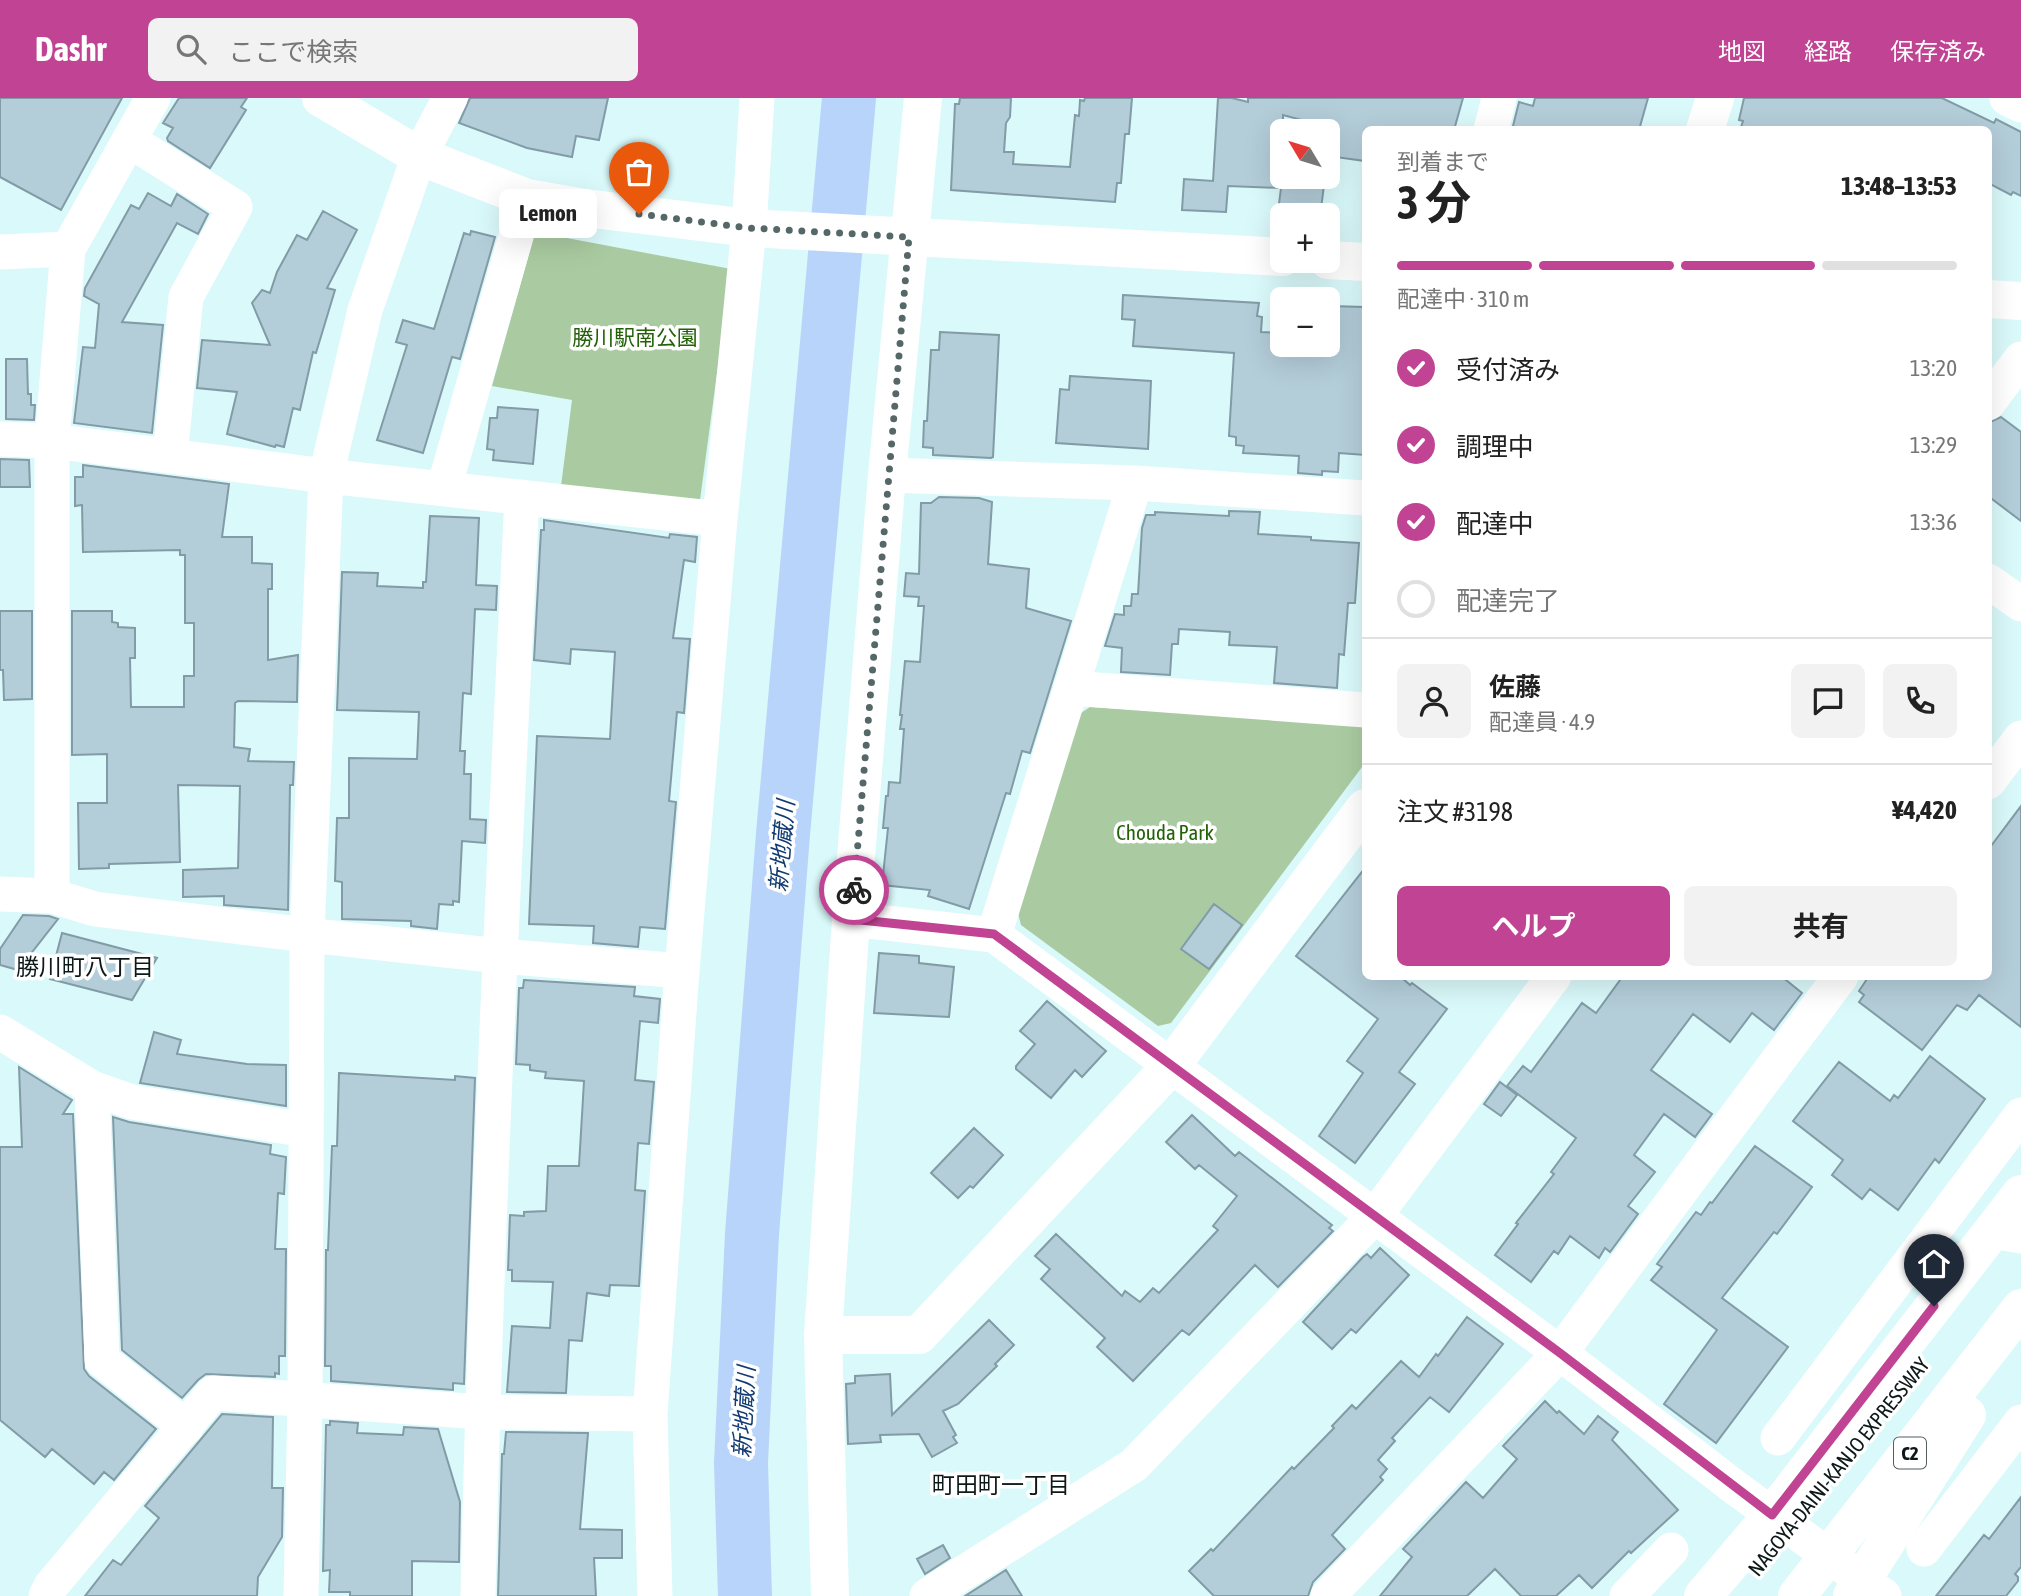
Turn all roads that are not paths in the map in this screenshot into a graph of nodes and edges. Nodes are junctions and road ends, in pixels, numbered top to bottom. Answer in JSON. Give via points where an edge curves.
{"nodes":[{"id":1,"x":153,"y":98,"type":"edge"},
{"id":2,"x":321,"y":98,"type":"edge"},
{"id":3,"x":450,"y":98,"type":"edge"},
{"id":4,"x":757,"y":98,"type":"edge"},
{"id":5,"x":923,"y":98,"type":"edge"},
{"id":6,"x":1499,"y":98,"type":"edge"},
{"id":7,"x":1715,"y":98,"type":"edge"},
{"id":8,"x":2007,"y":98,"type":"edge"},
{"id":9,"x":2021,"y":105,"type":"edge"},
{"id":10,"x":1492,"y":126,"type":"edge"},
{"id":11,"x":1707,"y":126,"type":"edge"},
{"id":12,"x":129,"y":140,"type":"junction"},
{"id":13,"x":419,"y":156,"type":"junction"},
{"id":14,"x":527,"y":198,"type":"junction"},
{"id":15,"x":750,"y":228,"type":"junction"},
{"id":16,"x":907,"y":237,"type":"junction"},
{"id":17,"x":68,"y":249,"type":"junction"},
{"id":18,"x":0,"y":252,"type":"edge"},
{"id":19,"x":1270,"y":256,"type":"edge"},
{"id":20,"x":1340,"y":261,"type":"edge"},
{"id":21,"x":1362,"y":262,"type":"edge"},
{"id":22,"x":1992,"y":299,"type":"edge"},
{"id":23,"x":2021,"y":301,"type":"edge"},
{"id":24,"x":2021,"y":359,"type":"edge"},
{"id":25,"x":1992,"y":398,"type":"edge"},
{"id":26,"x":0,"y":439,"type":"edge"},
{"id":27,"x":52,"y":441,"type":"junction"},
{"id":28,"x":170,"y":456,"type":"junction"},
{"id":29,"x":887,"y":475,"type":"junction"},
{"id":30,"x":326,"y":476,"type":"junction"},
{"id":31,"x":1135,"y":483,"type":"junction"},
{"id":32,"x":444,"y":488,"type":"junction"},
{"id":33,"x":522,"y":496,"type":"junction"},
{"id":34,"x":1362,"y":498,"type":"edge"},
{"id":35,"x":720,"y":519,"type":"junction"},
{"id":36,"x":1992,"y":584,"type":"edge"},
{"id":37,"x":2021,"y":604,"type":"edge"},
{"id":38,"x":1071,"y":688,"type":"junction"},
{"id":39,"x":1362,"y":710,"type":"edge"},
{"id":40,"x":2021,"y":738,"type":"edge"},
{"id":41,"x":1992,"y":777,"type":"edge"},
{"id":42,"x":1362,"y":812,"type":"edge"},
{"id":43,"x":0,"y":894,"type":"edge"},
{"id":44,"x":52,"y":896,"type":"junction"},
{"id":45,"x":851,"y":919,"type":"junction"},
{"id":46,"x":994,"y":934,"type":"junction"},
{"id":47,"x":307,"y":935,"type":"junction"},
{"id":48,"x":500,"y":956,"type":"junction"},
{"id":49,"x":682,"y":971,"type":"junction"},
{"id":50,"x":1551,"y":980,"type":"edge"},
{"id":51,"x":1831,"y":980,"type":"edge"},
{"id":52,"x":0,"y":1032,"type":"edge"},
{"id":53,"x":1171,"y":1066,"type":"junction"},
{"id":54,"x":92,"y":1088,"type":"junction"},
{"id":55,"x":2021,"y":1115,"type":"edge"},
{"id":56,"x":306,"y":1130,"type":"junction"},
{"id":57,"x":2021,"y":1194,"type":"edge"},
{"id":58,"x":1374,"y":1217,"type":"junction"},
{"id":59,"x":2014,"y":1234,"type":"edge"},
{"id":60,"x":1891,"y":1288,"type":"junction"},
{"id":61,"x":2021,"y":1308,"type":"edge"},
{"id":62,"x":2021,"y":1331,"type":"edge"},
{"id":63,"x":823,"y":1335,"type":"junction"},
{"id":64,"x":1905,"y":1343,"type":"junction"},
{"id":65,"x":1560,"y":1353,"type":"junction"},
{"id":66,"x":305,"y":1400,"type":"junction"},
{"id":67,"x":482,"y":1412,"type":"junction"},
{"id":68,"x":650,"y":1414,"type":"junction"},
{"id":69,"x":2021,"y":1422,"type":"edge"},
{"id":70,"x":186,"y":1427,"type":"junction"},
{"id":71,"x":1778,"y":1438,"type":"dead end"},
{"id":72,"x":1772,"y":1515,"type":"junction"},
{"id":73,"x":1924,"y":1549,"type":"dead end"},
{"id":74,"x":1671,"y":1550,"type":"dead end"},
{"id":75,"x":46,"y":1596,"type":"edge"},
{"id":76,"x":302,"y":1596,"type":"edge"},
{"id":77,"x":478,"y":1596,"type":"edge"},
{"id":78,"x":655,"y":1596,"type":"edge"},
{"id":79,"x":830,"y":1596,"type":"edge"},
{"id":80,"x":926,"y":1596,"type":"edge"},
{"id":81,"x":1328,"y":1596,"type":"edge"},
{"id":82,"x":1627,"y":1596,"type":"edge"},
{"id":83,"x":1698,"y":1596,"type":"edge"},
{"id":84,"x":1703,"y":1596,"type":"edge"},
{"id":85,"x":1734,"y":1596,"type":"edge"},
{"id":86,"x":1797,"y":1596,"type":"edge"},
{"id":87,"x":1852,"y":1596,"type":"edge"},
{"id":88,"x":1884,"y":1596,"type":"edge"}],
"edges":[{"from":1,"to":12,"type":"street"},
{"from":2,"to":13,"type":"main road"},
{"from":3,"to":13,"type":"street"},
{"from":4,"to":15,"type":"street"},
{"from":5,"to":16,"type":"main road"},
{"from":6,"to":10,"type":"street"},
{"from":7,"to":11,"type":"main road"},
{"from":8,"to":9,"type":"street"},
{"from":12,"to":17,"type":"street"},
{"from":12,"to":28,"type":"street","via":[[235,207],[186,297]]},
{"from":13,"to":14,"type":"main road"},
{"from":13,"to":30,"type":"street","via":[[365,310]]},
{"from":14,"to":15,"type":"main road"},
{"from":14,"to":32,"type":"street"},
{"from":15,"to":16,"type":"main road"},
{"from":15,"to":35,"type":"street"},
{"from":16,"to":19,"type":"main road"},
{"from":16,"to":29,"type":"main road"},
{"from":17,"to":18,"type":"street"},
{"from":17,"to":27,"type":"street"},
{"from":20,"to":21,"type":"main road"},
{"from":22,"to":23,"type":"main road"},
{"from":24,"to":25,"type":"street"},
{"from":26,"to":27,"type":"street"},
{"from":27,"to":28,"type":"street"},
{"from":27,"to":44,"type":"street"},
{"from":28,"to":30,"type":"street"},
{"from":29,"to":31,"type":"street"},
{"from":29,"to":45,"type":"main road"},
{"from":30,"to":32,"type":"street"},
{"from":30,"to":47,"type":"street"},
{"from":31,"to":34,"type":"street"},
{"from":31,"to":38,"type":"street"},
{"from":32,"to":33,"type":"street"},
{"from":33,"to":35,"type":"street"},
{"from":33,"to":48,"type":"street"},
{"from":35,"to":49,"type":"street"},
{"from":36,"to":37,"type":"street"},
{"from":38,"to":39,"type":"street"},
{"from":38,"to":46,"type":"street"},
{"from":40,"to":41,"type":"street"},
{"from":42,"to":53,"type":"main road"},
{"from":43,"to":44,"type":"street"},
{"from":44,"to":47,"type":"street","via":[[95,909]]},
{"from":45,"to":46,"type":"street"},
{"from":45,"to":63,"type":"main road"},
{"from":46,"to":53,"type":"street"},
{"from":47,"to":48,"type":"street"},
{"from":47,"to":56,"type":"street"},
{"from":48,"to":49,"type":"street"},
{"from":48,"to":67,"type":"street"},
{"from":49,"to":68,"type":"street"},
{"from":50,"to":58,"type":"street"},
{"from":51,"to":65,"type":"street"},
{"from":52,"to":54,"type":"street"},
{"from":53,"to":58,"type":"street"},
{"from":53,"to":63,"type":"main road","via":[[919,1335]]},
{"from":54,"to":56,"type":"street","via":[[132,1102]]},
{"from":54,"to":70,"type":"street","via":[[103,1360]]},
{"from":55,"to":60,"type":"street"},
{"from":56,"to":66,"type":"street"},
{"from":57,"to":59,"type":"main road"},
{"from":58,"to":65,"type":"street"},
{"from":58,"to":80,"type":"street","via":[[1134,1465]]},
{"from":59,"to":64,"type":"main road"},
{"from":59,"to":83,"type":"main road","via":[[1765,1528]]},
{"from":59,"to":85,"type":"main road","name":"NAGOYA-DAINI-KANJO EXPRESSWAY","number":"C2","via":[[1789,1534]]},
{"from":60,"to":64,"type":"street"},
{"from":60,"to":71,"type":"street"},
{"from":61,"to":86,"type":"main road","name":"NAGOYA-DAINI-KANJO EXPRESSWAY","number":"C2"},
{"from":62,"to":87,"type":"main road"},
{"from":63,"to":79,"type":"main road"},
{"from":64,"to":72,"type":"main road"},
{"from":65,"to":72,"type":"street"},
{"from":65,"to":81,"type":"street"},
{"from":66,"to":67,"type":"street"},
{"from":66,"to":70,"type":"street","via":[[213,1393]]},
{"from":66,"to":76,"type":"street"},
{"from":67,"to":68,"type":"street"},
{"from":67,"to":77,"type":"street"},
{"from":68,"to":78,"type":"street"},
{"from":69,"to":73,"type":"street"},
{"from":70,"to":75,"type":"street"},
{"from":72,"to":84,"type":"main road"},
{"from":72,"to":88,"type":"street"},
{"from":74,"to":82,"type":"street"}]}
